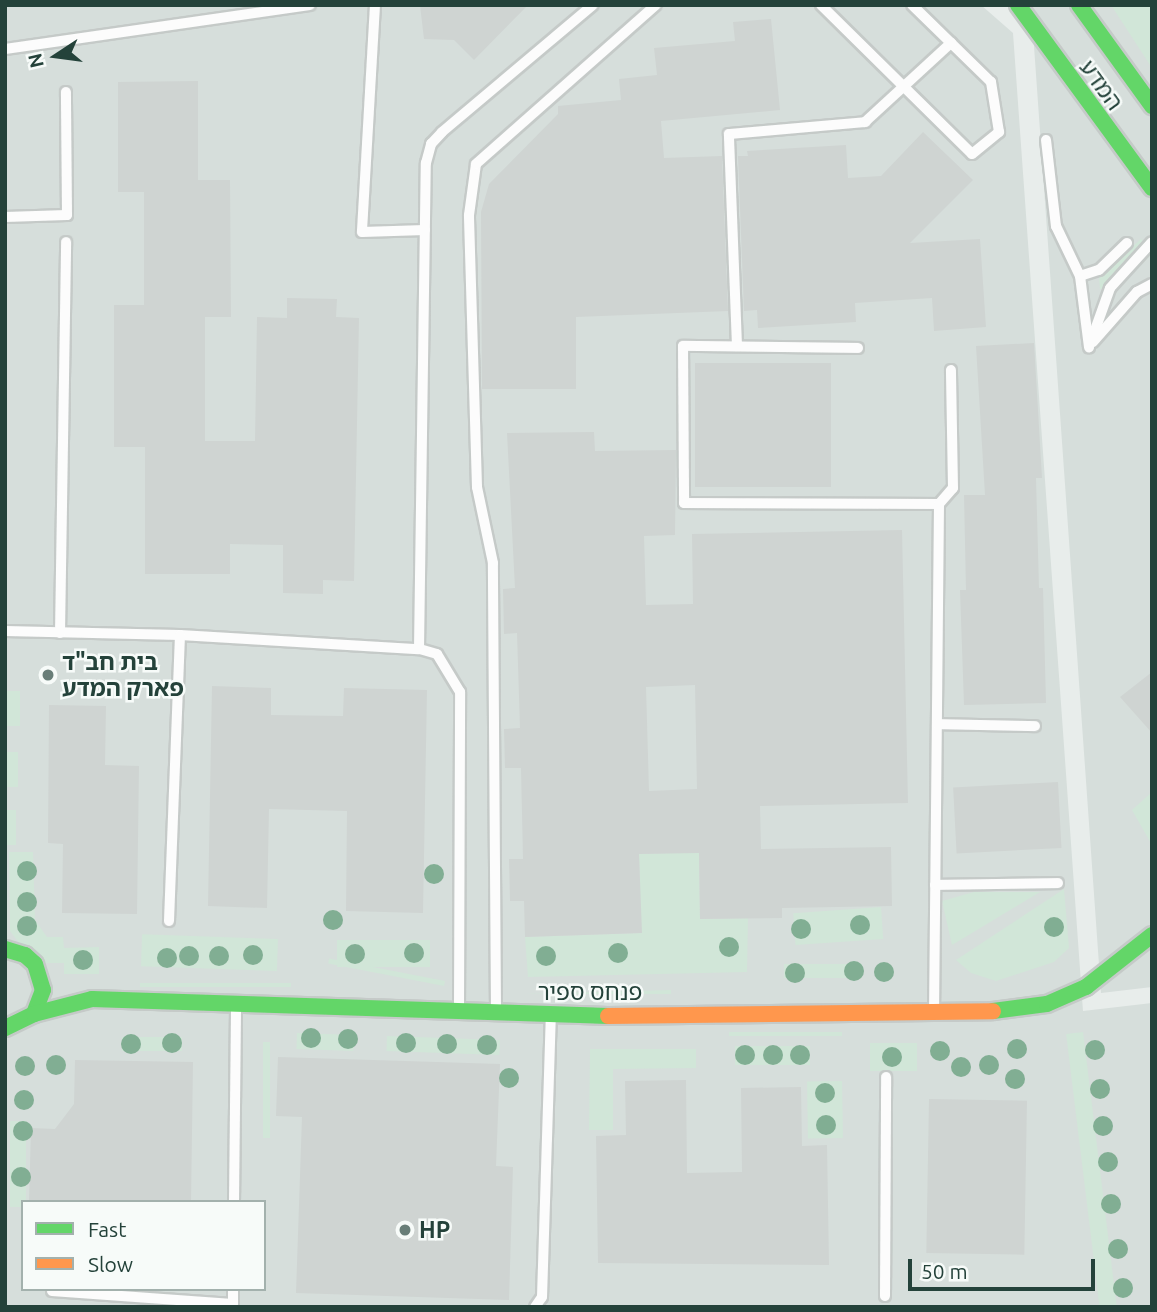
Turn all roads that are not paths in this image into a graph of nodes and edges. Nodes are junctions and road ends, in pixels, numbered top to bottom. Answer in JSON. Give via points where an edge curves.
{"nodes":[{"id":1,"x":310,"y":5,"type":"edge"},
{"id":2,"x":375,"y":5,"type":"edge"},
{"id":3,"x":593,"y":5,"type":"edge"},
{"id":4,"x":656,"y":5,"type":"edge"},
{"id":5,"x":821,"y":5,"type":"edge"},
{"id":6,"x":912,"y":5,"type":"edge"},
{"id":7,"x":1018,"y":5,"type":"edge"},
{"id":8,"x":1079,"y":5,"type":"edge"},
{"id":9,"x":951,"y":43,"type":"junction"},
{"id":10,"x":5,"y":49,"type":"edge"},
{"id":11,"x":903,"y":85,"type":"junction"},
{"id":12,"x":66,"y":92,"type":"dead end"},
{"id":13,"x":1152,"y":106,"type":"edge"},
{"id":14,"x":1046,"y":140,"type":"dead end"},
{"id":15,"x":1152,"y":188,"type":"edge"},
{"id":16,"x":5,"y":218,"type":"edge"},
{"id":17,"x":425,"y":230,"type":"junction"},
{"id":18,"x":66,"y":242,"type":"dead end"},
{"id":19,"x":1152,"y":242,"type":"edge"},
{"id":20,"x":1127,"y":243,"type":"dead end"},
{"id":21,"x":1080,"y":276,"type":"junction"},
{"id":22,"x":1152,"y":284,"type":"edge"},
{"id":23,"x":737,"y":346,"type":"junction"},
{"id":24,"x":1089,"y":347,"type":"junction"},
{"id":25,"x":858,"y":348,"type":"dead end"},
{"id":26,"x":951,"y":370,"type":"dead end"},
{"id":27,"x":939,"y":504,"type":"junction"},
{"id":28,"x":5,"y":631,"type":"edge"},
{"id":29,"x":60,"y":633,"type":"junction"},
{"id":30,"x":180,"y":635,"type":"junction"},
{"id":31,"x":419,"y":649,"type":"junction"},
{"id":32,"x":937,"y":724,"type":"junction"},
{"id":33,"x":1035,"y":726,"type":"dead end"},
{"id":34,"x":1058,"y":883,"type":"dead end"},
{"id":35,"x":935,"y":885,"type":"junction"},
{"id":36,"x":169,"y":921,"type":"dead end"},
{"id":37,"x":1152,"y":935,"type":"edge"},
{"id":38,"x":5,"y":949,"type":"edge"},
{"id":39,"x":41,"y":980,"type":"junction"},
{"id":40,"x":92,"y":999,"type":"junction"},
{"id":41,"x":236,"y":1005,"type":"junction"},
{"id":42,"x":459,"y":1010,"type":"junction"},
{"id":43,"x":934,"y":1012,"type":"junction"},
{"id":44,"x":34,"y":1013,"type":"junction"},
{"id":45,"x":496,"y":1013,"type":"junction"},
{"id":46,"x":551,"y":1016,"type":"junction"},
{"id":47,"x":6,"y":1028,"type":"edge"},
{"id":48,"x":5,"y":1036,"type":"edge"},
{"id":49,"x":886,"y":1077,"type":"dead end"},
{"id":50,"x":234,"y":1200,"type":"edge"},
{"id":51,"x":51,"y":1291,"type":"edge"},
{"id":52,"x":233,"y":1291,"type":"edge"},
{"id":53,"x":885,"y":1296,"type":"dead end"},
{"id":54,"x":535,"y":1307,"type":"edge"}],
"edges":[{"from":1,"to":10,"type":"lane"},
{"from":2,"to":17,"type":"lane","via":[[362,232]]},
{"from":3,"to":17,"type":"lane","via":[[431,144],[426,163]]},
{"from":4,"to":45,"type":"lane","via":[[475,164],[469,215],[477,486],[493,563]]},
{"from":5,"to":11,"type":"lane"},
{"from":6,"to":9,"type":"lane"},
{"from":7,"to":15,"type":"street","name":"המדע"},
{"from":8,"to":13,"type":"street","name":"המדע"},
{"from":9,"to":11,"type":"lane"},
{"from":9,"to":11,"type":"lane","via":[[991,82],[999,132],[972,154]]},
{"from":11,"to":23,"type":"lane","via":[[865,122],[729,134]]},
{"from":12,"to":16,"type":"lane","via":[[67,215]]},
{"from":14,"to":21,"type":"lane","via":[[1056,226]]},
{"from":17,"to":31,"type":"lane"},
{"from":18,"to":29,"type":"lane"},
{"from":19,"to":24,"type":"lane","via":[[1110,288]]},
{"from":20,"to":21,"type":"lane","via":[[1099,270]]},
{"from":21,"to":24,"type":"lane"},
{"from":22,"to":24,"type":"lane","via":[[1137,292]]},
{"from":23,"to":25,"type":"lane"},
{"from":23,"to":27,"type":"lane","via":[[683,346],[684,503]]},
{"from":26,"to":27,"type":"lane","via":[[953,488]]},
{"from":27,"to":32,"type":"lane"},
{"from":28,"to":29,"type":"lane"},
{"from":29,"to":30,"type":"lane"},
{"from":30,"to":31,"type":"lane"},
{"from":30,"to":36,"type":"lane"},
{"from":31,"to":42,"type":"lane","via":[[437,654],[460,692]]},
{"from":32,"to":33,"type":"lane"},
{"from":32,"to":35,"type":"lane"},
{"from":34,"to":35,"type":"lane"},
{"from":35,"to":43,"type":"lane"},
{"from":37,"to":43,"type":"street","name":"פנחס ספיר","via":[[1086,987],[1047,1004],[976,1013]]},
{"from":38,"to":39,"type":"street","via":[[25,955]]},
{"from":39,"to":40,"type":"street","name":"פנחס ספיר"},
{"from":39,"to":44,"type":"street","via":[[40,1003]]},
{"from":40,"to":41,"type":"street","name":"פנחס ספיר"},
{"from":40,"to":44,"type":"street","name":"פנחס ספיר"},
{"from":41,"to":42,"type":"street","name":"פנחס ספיר"},
{"from":41,"to":50,"type":"lane"},
{"from":42,"to":45,"type":"street","name":"פנחס ספיר"},
{"from":43,"to":46,"type":"street","name":"פנחס ספיר"},
{"from":44,"to":47,"type":"street","name":"פנחס ספיר"},
{"from":45,"to":46,"type":"street","name":"פנחס ספיר"},
{"from":46,"to":54,"type":"lane","via":[[542,1297]]},
{"from":47,"to":48,"type":"street"},
{"from":49,"to":53,"type":"lane"},
{"from":51,"to":52,"type":"lane","via":[[233,1304]]}]}
